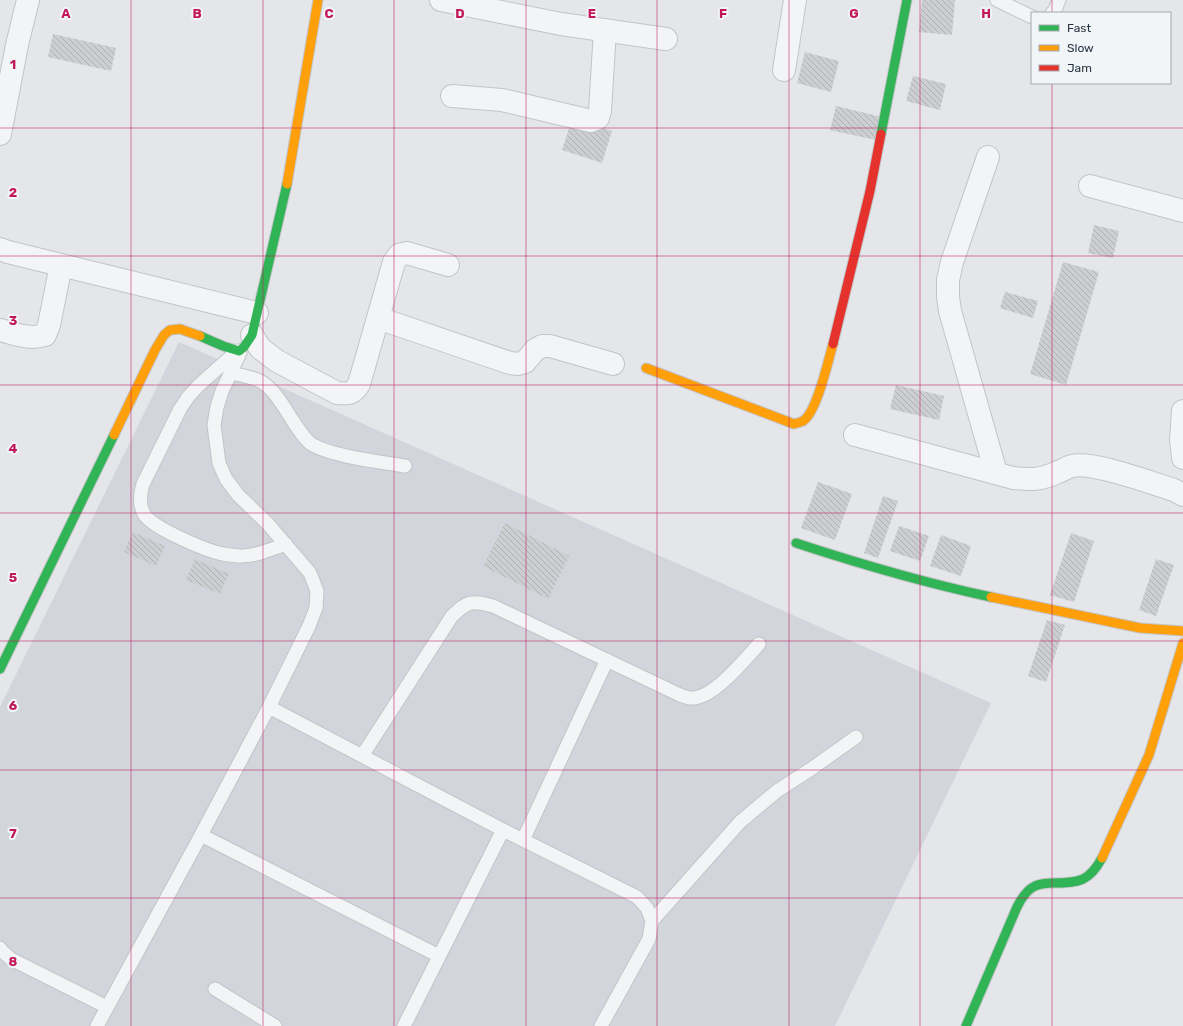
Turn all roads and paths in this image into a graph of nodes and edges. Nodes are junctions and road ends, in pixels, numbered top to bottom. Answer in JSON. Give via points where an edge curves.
{"nodes":[{"id":1,"x":28,"y":0,"type":"edge"},
{"id":2,"x":318,"y":0,"type":"edge"},
{"id":3,"x":441,"y":0,"type":"edge"},
{"id":4,"x":795,"y":0,"type":"edge"},
{"id":5,"x":908,"y":0,"type":"edge"},
{"id":6,"x":997,"y":0,"type":"edge"},
{"id":7,"x":1059,"y":0,"type":"edge"},
{"id":8,"x":1053,"y":12,"type":"edge"},
{"id":9,"x":1031,"y":17,"type":"edge"},
{"id":10,"x":605,"y":30,"type":"junction"},
{"id":11,"x":666,"y":39,"type":"dead end"},
{"id":12,"x":784,"y":70,"type":"dead end"},
{"id":13,"x":452,"y":96,"type":"dead end"},
{"id":14,"x":0,"y":134,"type":"edge"},
{"id":15,"x":988,"y":158,"type":"dead end"},
{"id":16,"x":1090,"y":186,"type":"dead end"},
{"id":17,"x":1183,"y":211,"type":"edge"},
{"id":18,"x":0,"y":248,"type":"edge"},
{"id":19,"x":448,"y":264,"type":"dead end"},
{"id":20,"x":61,"y":265,"type":"junction"},
{"id":21,"x":256,"y":313,"type":"junction"},
{"id":22,"x":378,"y":318,"type":"junction"},
{"id":23,"x":0,"y":330,"type":"edge"},
{"id":24,"x":245,"y":343,"type":"junction"},
{"id":25,"x":613,"y":364,"type":"dead end"},
{"id":26,"x":646,"y":368,"type":"dead end"},
{"id":27,"x":231,"y":373,"type":"junction"},
{"id":28,"x":1183,"y":411,"type":"edge"},
{"id":29,"x":855,"y":435,"type":"dead end"},
{"id":30,"x":1183,"y":458,"type":"edge"},
{"id":31,"x":405,"y":466,"type":"dead end"},
{"id":32,"x":996,"y":473,"type":"junction"},
{"id":33,"x":1183,"y":495,"type":"edge"},
{"id":34,"x":796,"y":543,"type":"dead end"},
{"id":35,"x":286,"y":544,"type":"junction"},
{"id":36,"x":1183,"y":632,"type":"edge"},
{"id":37,"x":1183,"y":643,"type":"edge"},
{"id":38,"x":759,"y":644,"type":"dead end"},
{"id":39,"x":6,"y":646,"type":"edge"},
{"id":40,"x":607,"y":660,"type":"junction"},
{"id":41,"x":0,"y":669,"type":"edge"},
{"id":42,"x":269,"y":707,"type":"junction"},
{"id":43,"x":856,"y":737,"type":"dead end"},
{"id":44,"x":362,"y":756,"type":"junction"},
{"id":45,"x":503,"y":830,"type":"junction"},
{"id":46,"x":202,"y":834,"type":"junction"},
{"id":47,"x":523,"y":840,"type":"junction"},
{"id":48,"x":652,"y":921,"type":"junction"},
{"id":49,"x":0,"y":948,"type":"edge"},
{"id":50,"x":439,"y":956,"type":"junction"},
{"id":51,"x":215,"y":989,"type":"dead end"},
{"id":52,"x":107,"y":1007,"type":"junction"},
{"id":53,"x":97,"y":1026,"type":"edge"},
{"id":54,"x":275,"y":1026,"type":"edge"},
{"id":55,"x":404,"y":1026,"type":"edge"},
{"id":56,"x":600,"y":1026,"type":"edge"},
{"id":57,"x":966,"y":1026,"type":"edge"}],
"edges":[{"from":1,"to":14,"type":"street"},
{"from":2,"to":21,"type":"street","via":[[286,192]]},
{"from":3,"to":10,"type":"street"},
{"from":4,"to":12,"type":"street"},
{"from":5,"to":26,"type":"street","via":[[870,192],[834,340],[816,400],[809,414],[794,424]]},
{"from":6,"to":9,"type":"lane"},
{"from":7,"to":8,"type":"lane"},
{"from":10,"to":11,"type":"street"},
{"from":10,"to":13,"type":"street","via":[[598,118],[591,121],[502,100]]},
{"from":15,"to":32,"type":"street","via":[[952,262],[948,297]]},
{"from":16,"to":17,"type":"street"},
{"from":18,"to":20,"type":"street"},
{"from":19,"to":22,"type":"street","via":[[407,253],[399,255],[394,262]]},
{"from":20,"to":21,"type":"street"},
{"from":20,"to":23,"type":"street","via":[[45,335],[26,338]]},
{"from":21,"to":24,"type":"street"},
{"from":22,"to":24,"type":"street","via":[[359,384],[355,390],[347,394],[338,393],[276,362],[260,348]]},
{"from":22,"to":25,"type":"street","via":[[510,363],[525,362],[535,350],[542,346],[550,346]]},
{"from":24,"to":27,"type":"lane"},
{"from":24,"to":35,"type":"lane","via":[[198,386],[180,409],[143,484],[140,504],[151,522],[217,553],[243,556]]},
{"from":24,"to":39,"type":"street","via":[[184,330],[172,329],[164,335]]},
{"from":27,"to":31,"type":"lane","via":[[262,382],[280,400],[302,434],[318,448]]},
{"from":27,"to":35,"type":"lane","via":[[222,391],[214,426],[218,463],[238,495]]},
{"from":28,"to":30,"type":"street"},
{"from":29,"to":32,"type":"street"},
{"from":32,"to":33,"type":"street","via":[[1030,480],[1045,478],[1072,466],[1088,466],[1103,468]]},
{"from":34,"to":36,"type":"street","via":[[966,592],[1140,628]]},
{"from":35,"to":42,"type":"lane","via":[[310,573],[317,591],[316,608]]},
{"from":37,"to":57,"type":"street","via":[[1149,755],[1098,866],[1088,878],[1074,882],[1043,884],[1030,889],[1020,902]]},
{"from":38,"to":40,"type":"lane","via":[[719,686],[705,695],[692,698],[680,695]]},
{"from":39,"to":41,"type":"street"},
{"from":40,"to":44,"type":"lane","via":[[493,606],[479,602],[466,604],[452,616]]},
{"from":40,"to":47,"type":"lane"},
{"from":42,"to":44,"type":"lane"},
{"from":42,"to":46,"type":"lane"},
{"from":43,"to":48,"type":"lane","via":[[777,791],[740,822]]},
{"from":44,"to":45,"type":"lane"},
{"from":45,"to":47,"type":"lane"},
{"from":45,"to":50,"type":"lane"},
{"from":46,"to":50,"type":"lane"},
{"from":46,"to":52,"type":"lane"},
{"from":47,"to":48,"type":"lane","via":[[637,897],[647,908]]},
{"from":48,"to":56,"type":"lane","via":[[650,939]]},
{"from":49,"to":52,"type":"lane","via":[[11,959]]},
{"from":50,"to":55,"type":"lane"},
{"from":51,"to":54,"type":"lane"},
{"from":52,"to":53,"type":"lane"}]}
